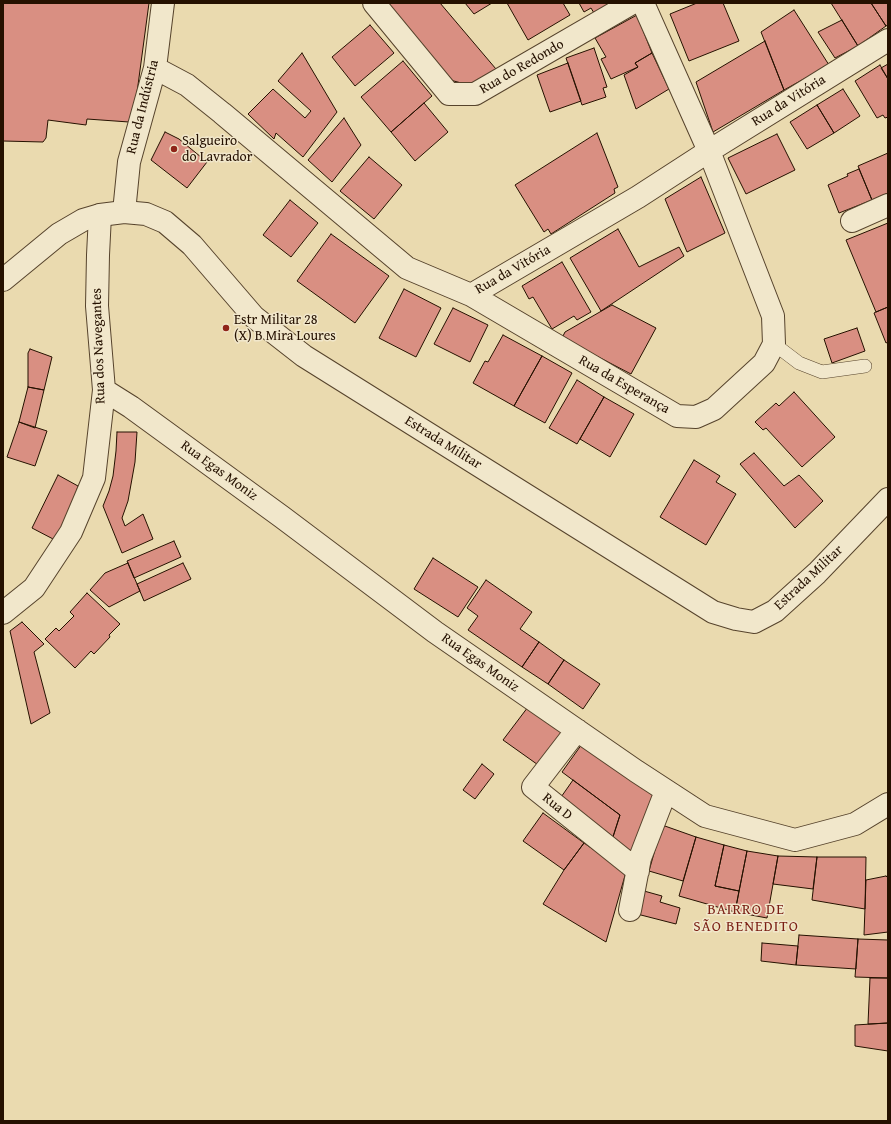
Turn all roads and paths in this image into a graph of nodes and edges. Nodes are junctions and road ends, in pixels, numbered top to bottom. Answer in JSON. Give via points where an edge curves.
{"nodes":[{"id":1,"x":163,"y":3,"type":"edge"},
{"id":2,"x":374,"y":3,"type":"edge"},
{"id":3,"x":632,"y":3,"type":"edge"},
{"id":4,"x":643,"y":3,"type":"edge"},
{"id":5,"x":888,"y":40,"type":"edge"},
{"id":6,"x":155,"y":68,"type":"junction"},
{"id":7,"x":709,"y":151,"type":"junction"},
{"id":8,"x":888,"y":206,"type":"edge"},
{"id":9,"x":124,"y":212,"type":"junction"},
{"id":10,"x":100,"y":215,"type":"junction"},
{"id":11,"x":852,"y":221,"type":"dead end"},
{"id":12,"x":3,"y":280,"type":"edge"},
{"id":13,"x":471,"y":295,"type":"junction"},
{"id":14,"x":774,"y":344,"type":"junction"},
{"id":15,"x":865,"y":366,"type":"dead end"},
{"id":16,"x":104,"y":390,"type":"junction"},
{"id":17,"x":888,"y":499,"type":"edge"},
{"id":18,"x":3,"y":613,"type":"edge"},
{"id":19,"x":577,"y":730,"type":"junction"},
{"id":20,"x":666,"y":791,"type":"junction"},
{"id":21,"x":888,"y":804,"type":"edge"},
{"id":22,"x":638,"y":871,"type":"junction"},
{"id":23,"x":630,"y":910,"type":"dead end"}],
"edges":[{"from":1,"to":6,"type":"street","name":"Rua da Indústria"},
{"from":2,"to":3,"type":"street","name":"Rua do Redondo","via":[[449,94],[475,94]]},
{"from":4,"to":7,"type":"street"},
{"from":5,"to":7,"type":"street","name":"Rua da Vitória"},
{"from":6,"to":9,"type":"street","name":"Rua da Indústria","via":[[129,162]]},
{"from":6,"to":13,"type":"street","name":"Rua da Vitória","via":[[187,85],[407,268]]},
{"from":7,"to":13,"type":"street","name":"Rua da Vitória","via":[[638,197]]},
{"from":7,"to":14,"type":"street","name":"Rua da Esperança","via":[[773,316]]},
{"from":8,"to":11,"type":"street"},
{"from":9,"to":10,"type":"street","name":"Estrada Militar"},
{"from":9,"to":17,"type":"street","name":"Estrada Militar","via":[[146,214],[165,222],[192,245],[254,316],[304,356],[713,612],[754,622],[775,611],[817,573]]},
{"from":10,"to":12,"type":"street","name":"Estrada Militar","via":[[83,220],[59,234]]},
{"from":10,"to":16,"type":"street","name":"Rua dos Navegantes","via":[[97,306]]},
{"from":13,"to":14,"type":"street","name":"Rua da Esperança","via":[[677,416],[696,417],[714,409],[764,363]]},
{"from":14,"to":15,"type":"lane","via":[[799,363],[822,372]]},
{"from":16,"to":18,"type":"street","name":"Rua dos Navegantes","via":[[94,478],[71,532],[34,588]]},
{"from":16,"to":19,"type":"street","name":"Rua Egas Moniz","via":[[282,517],[435,632]]},
{"from":19,"to":20,"type":"street","name":"Rua Egas Moniz"},
{"from":19,"to":22,"type":"street","name":"Rua D","via":[[533,787]]},
{"from":20,"to":21,"type":"street","name":"Rua Egas Moniz","via":[[705,816],[795,840],[855,824]]},
{"from":20,"to":22,"type":"street","via":[[640,858]]},
{"from":22,"to":23,"type":"street"}]}
